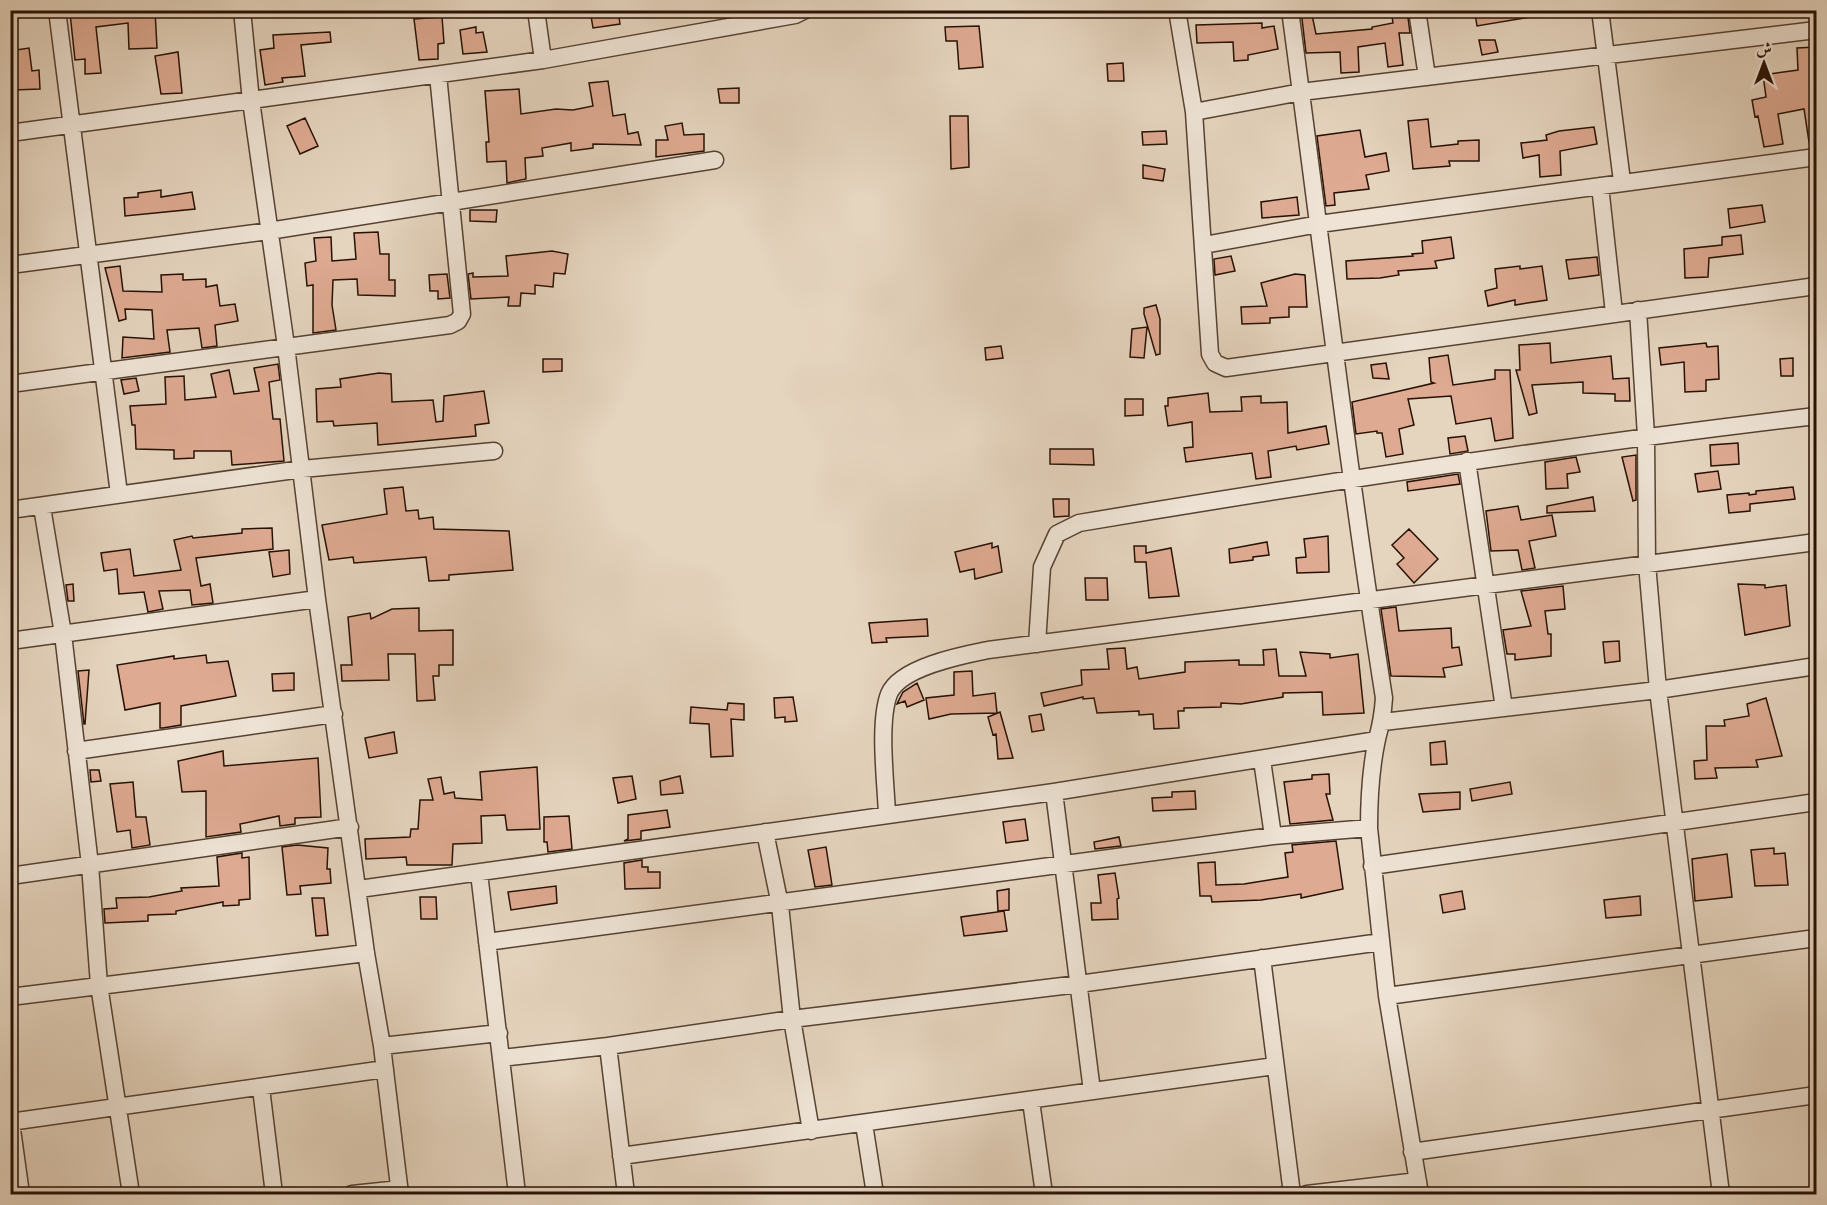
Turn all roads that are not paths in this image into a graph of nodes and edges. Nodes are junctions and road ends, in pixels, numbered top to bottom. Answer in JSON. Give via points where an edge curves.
{"nodes":[{"id":1,"x":57,"y":10,"type":"edge"},
{"id":2,"x":242,"y":10,"type":"edge"},
{"id":3,"x":537,"y":10,"type":"edge"},
{"id":4,"x":806,"y":10,"type":"edge"},
{"id":5,"x":1177,"y":10,"type":"edge"},
{"id":6,"x":1290,"y":10,"type":"edge"},
{"id":7,"x":1417,"y":10,"type":"edge"},
{"id":8,"x":1600,"y":10,"type":"edge"},
{"id":9,"x":1816,"y":30,"type":"edge"},
{"id":10,"x":1607,"y":57,"type":"junction"},
{"id":11,"x":543,"y":60,"type":"junction"},
{"id":12,"x":438,"y":75,"type":"junction"},
{"id":13,"x":1427,"y":77,"type":"junction"},
{"id":14,"x":1301,"y":92,"type":"junction"},
{"id":15,"x":251,"y":101,"type":"junction"},
{"id":16,"x":1194,"y":112,"type":"junction"},
{"id":17,"x":72,"y":125,"type":"junction"},
{"id":18,"x":10,"y":133,"type":"edge"},
{"id":19,"x":1816,"y":157,"type":"edge"},
{"id":20,"x":715,"y":160,"type":"dead end"},
{"id":21,"x":1622,"y":182,"type":"junction"},
{"id":22,"x":1600,"y":186,"type":"junction"},
{"id":23,"x":451,"y":202,"type":"junction"},
{"id":24,"x":1319,"y":224,"type":"junction"},
{"id":25,"x":269,"y":231,"type":"junction"},
{"id":26,"x":1204,"y":245,"type":"junction"},
{"id":27,"x":87,"y":255,"type":"junction"},
{"id":28,"x":10,"y":265,"type":"edge"},
{"id":29,"x":1816,"y":286,"type":"edge"},
{"id":30,"x":1638,"y":310,"type":"junction"},
{"id":31,"x":1614,"y":313,"type":"junction"},
{"id":32,"x":286,"y":346,"type":"junction"},
{"id":33,"x":1333,"y":351,"type":"junction"},
{"id":34,"x":103,"y":373,"type":"junction"},
{"id":35,"x":10,"y":384,"type":"edge"},
{"id":36,"x":1816,"y":416,"type":"edge"},
{"id":37,"x":1646,"y":436,"type":"junction"},
{"id":38,"x":494,"y":451,"type":"dead end"},
{"id":39,"x":1467,"y":461,"type":"junction"},
{"id":40,"x":302,"y":469,"type":"junction"},
{"id":41,"x":1350,"y":478,"type":"junction"},
{"id":42,"x":118,"y":494,"type":"junction"},
{"id":43,"x":42,"y":507,"type":"junction"},
{"id":44,"x":10,"y":510,"type":"edge"},
{"id":45,"x":1816,"y":542,"type":"edge"},
{"id":46,"x":1647,"y":564,"type":"junction"},
{"id":47,"x":1485,"y":584,"type":"junction"},
{"id":48,"x":317,"y":599,"type":"junction"},
{"id":49,"x":1369,"y":602,"type":"junction"},
{"id":50,"x":63,"y":634,"type":"junction"},
{"id":51,"x":10,"y":641,"type":"edge"},
{"id":52,"x":1037,"y":644,"type":"junction"},
{"id":53,"x":1816,"y":666,"type":"edge"},
{"id":54,"x":1658,"y":690,"type":"junction"},
{"id":55,"x":1504,"y":708,"type":"junction"},
{"id":56,"x":334,"y":714,"type":"junction"},
{"id":57,"x":1383,"y":722,"type":"junction"},
{"id":58,"x":1377,"y":740,"type":"junction"},
{"id":59,"x":76,"y":752,"type":"junction"},
{"id":60,"x":1262,"y":760,"type":"junction"},
{"id":61,"x":1054,"y":792,"type":"junction"},
{"id":62,"x":1816,"y":802,"type":"edge"},
{"id":63,"x":886,"y":815,"type":"junction"},
{"id":64,"x":1674,"y":821,"type":"junction"},
{"id":65,"x":350,"y":827,"type":"junction"},
{"id":66,"x":1369,"y":828,"type":"junction"},
{"id":67,"x":765,"y":832,"type":"junction"},
{"id":68,"x":1273,"y":836,"type":"junction"},
{"id":69,"x":1064,"y":863,"type":"junction"},
{"id":70,"x":90,"y":865,"type":"junction"},
{"id":71,"x":1372,"y":866,"type":"junction"},
{"id":72,"x":479,"y":873,"type":"junction"},
{"id":73,"x":10,"y":876,"type":"edge"},
{"id":74,"x":359,"y":889,"type":"junction"},
{"id":75,"x":780,"y":904,"type":"junction"},
{"id":76,"x":1816,"y":938,"type":"edge"},
{"id":77,"x":487,"y":942,"type":"junction"},
{"id":78,"x":1381,"y":942,"type":"junction"},
{"id":79,"x":366,"y":953,"type":"junction"},
{"id":80,"x":1690,"y":953,"type":"junction"},
{"id":81,"x":1262,"y":958,"type":"junction"},
{"id":82,"x":1079,"y":984,"type":"junction"},
{"id":83,"x":99,"y":985,"type":"junction"},
{"id":84,"x":1388,"y":996,"type":"junction"},
{"id":85,"x":10,"y":997,"type":"edge"},
{"id":86,"x":792,"y":1019,"type":"junction"},
{"id":87,"x":499,"y":1033,"type":"junction"},
{"id":88,"x":382,"y":1046,"type":"junction"},
{"id":89,"x":608,"y":1046,"type":"junction"},
{"id":90,"x":501,"y":1058,"type":"junction"},
{"id":91,"x":1275,"y":1066,"type":"junction"},
{"id":92,"x":385,"y":1069,"type":"junction"},
{"id":93,"x":261,"y":1088,"type":"junction"},
{"id":94,"x":1092,"y":1091,"type":"junction"},
{"id":95,"x":1816,"y":1095,"type":"edge"},
{"id":96,"x":1031,"y":1101,"type":"junction"},
{"id":97,"x":116,"y":1105,"type":"junction"},
{"id":98,"x":1710,"y":1108,"type":"junction"},
{"id":99,"x":11,"y":1122,"type":"edge"},
{"id":100,"x":864,"y":1124,"type":"junction"},
{"id":101,"x":811,"y":1131,"type":"junction"},
{"id":102,"x":1412,"y":1152,"type":"junction"},
{"id":103,"x":621,"y":1156,"type":"junction"},
{"id":104,"x":1419,"y":1188,"type":"edge"},
{"id":105,"x":400,"y":1192,"type":"edge"},
{"id":106,"x":21,"y":1194,"type":"edge"},
{"id":107,"x":131,"y":1194,"type":"edge"},
{"id":108,"x":274,"y":1194,"type":"edge"},
{"id":109,"x":352,"y":1194,"type":"edge"},
{"id":110,"x":517,"y":1194,"type":"edge"},
{"id":111,"x":626,"y":1194,"type":"edge"},
{"id":112,"x":875,"y":1194,"type":"edge"},
{"id":113,"x":1044,"y":1194,"type":"edge"},
{"id":114,"x":1292,"y":1194,"type":"edge"},
{"id":115,"x":1307,"y":1194,"type":"edge"},
{"id":116,"x":1721,"y":1194,"type":"edge"}],
"edges":[{"from":1,"to":17,"type":"street"},
{"from":2,"to":15,"type":"street"},
{"from":3,"to":11,"type":"street"},
{"from":4,"to":11,"type":"street"},
{"from":5,"to":16,"type":"street"},
{"from":6,"to":14,"type":"street"},
{"from":7,"to":13,"type":"street"},
{"from":8,"to":10,"type":"street"},
{"from":9,"to":10,"type":"street"},
{"from":10,"to":13,"type":"street"},
{"from":10,"to":21,"type":"street"},
{"from":11,"to":12,"type":"street"},
{"from":12,"to":15,"type":"street"},
{"from":12,"to":23,"type":"street"},
{"from":13,"to":14,"type":"street"},
{"from":14,"to":16,"type":"street"},
{"from":14,"to":24,"type":"street"},
{"from":15,"to":17,"type":"street"},
{"from":15,"to":25,"type":"street"},
{"from":16,"to":26,"type":"street"},
{"from":17,"to":18,"type":"street"},
{"from":17,"to":27,"type":"street"},
{"from":19,"to":21,"type":"street"},
{"from":20,"to":23,"type":"street"},
{"from":21,"to":22,"type":"street"},
{"from":22,"to":24,"type":"street"},
{"from":22,"to":31,"type":"street"},
{"from":23,"to":25,"type":"street"},
{"from":23,"to":32,"type":"street","via":[[462,314],[459,321]]},
{"from":24,"to":26,"type":"street"},
{"from":24,"to":33,"type":"street"},
{"from":25,"to":27,"type":"street"},
{"from":25,"to":32,"type":"street"},
{"from":26,"to":33,"type":"street","via":[[1210,354],[1215,363],[1226,368]]},
{"from":27,"to":28,"type":"street"},
{"from":27,"to":34,"type":"street"},
{"from":29,"to":30,"type":"street"},
{"from":30,"to":31,"type":"street"},
{"from":30,"to":37,"type":"street"},
{"from":31,"to":33,"type":"street"},
{"from":32,"to":34,"type":"street"},
{"from":32,"to":40,"type":"street"},
{"from":33,"to":41,"type":"street"},
{"from":34,"to":35,"type":"street"},
{"from":34,"to":42,"type":"street"},
{"from":36,"to":37,"type":"street"},
{"from":37,"to":39,"type":"street"},
{"from":37,"to":46,"type":"street"},
{"from":38,"to":40,"type":"street"},
{"from":39,"to":41,"type":"street"},
{"from":39,"to":47,"type":"street"},
{"from":40,"to":42,"type":"street"},
{"from":40,"to":48,"type":"street"},
{"from":41,"to":49,"type":"street"},
{"from":41,"to":52,"type":"street","via":[[1079,523],[1057,534],[1042,567]]},
{"from":42,"to":43,"type":"street"},
{"from":43,"to":44,"type":"street"},
{"from":43,"to":50,"type":"street"},
{"from":45,"to":46,"type":"street"},
{"from":46,"to":47,"type":"street"},
{"from":46,"to":54,"type":"street"},
{"from":47,"to":49,"type":"street"},
{"from":47,"to":55,"type":"street"},
{"from":48,"to":50,"type":"street"},
{"from":48,"to":56,"type":"street"},
{"from":49,"to":52,"type":"street"},
{"from":49,"to":57,"type":"street","via":[[1384,698]]},
{"from":50,"to":51,"type":"street"},
{"from":50,"to":59,"type":"street"},
{"from":52,"to":63,"type":"street","via":[[951,657],[902,680],[890,693],[884,742]]},
{"from":53,"to":54,"type":"street"},
{"from":54,"to":55,"type":"street"},
{"from":54,"to":64,"type":"street"},
{"from":55,"to":57,"type":"street"},
{"from":56,"to":59,"type":"street"},
{"from":56,"to":65,"type":"street"},
{"from":57,"to":58,"type":"street"},
{"from":58,"to":60,"type":"street"},
{"from":58,"to":66,"type":"street"},
{"from":59,"to":70,"type":"street"},
{"from":60,"to":61,"type":"street"},
{"from":60,"to":68,"type":"street"},
{"from":61,"to":63,"type":"street"},
{"from":61,"to":69,"type":"street"},
{"from":62,"to":64,"type":"street"},
{"from":63,"to":67,"type":"street"},
{"from":64,"to":71,"type":"street"},
{"from":64,"to":80,"type":"street"},
{"from":65,"to":70,"type":"street"},
{"from":65,"to":74,"type":"street"},
{"from":66,"to":68,"type":"street"},
{"from":66,"to":71,"type":"street"},
{"from":67,"to":72,"type":"street"},
{"from":67,"to":75,"type":"street"},
{"from":68,"to":69,"type":"street"},
{"from":69,"to":75,"type":"street"},
{"from":69,"to":82,"type":"street"},
{"from":70,"to":73,"type":"street"},
{"from":70,"to":83,"type":"street"},
{"from":71,"to":78,"type":"street"},
{"from":72,"to":74,"type":"street"},
{"from":72,"to":77,"type":"street"},
{"from":74,"to":79,"type":"street"},
{"from":75,"to":77,"type":"street"},
{"from":75,"to":86,"type":"street"},
{"from":76,"to":80,"type":"street"},
{"from":77,"to":87,"type":"street"},
{"from":78,"to":81,"type":"street"},
{"from":78,"to":84,"type":"street"},
{"from":79,"to":83,"type":"street"},
{"from":79,"to":88,"type":"street"},
{"from":80,"to":84,"type":"street"},
{"from":80,"to":98,"type":"street"},
{"from":81,"to":82,"type":"street"},
{"from":81,"to":91,"type":"street"},
{"from":82,"to":86,"type":"street"},
{"from":82,"to":94,"type":"street"},
{"from":83,"to":85,"type":"street"},
{"from":83,"to":97,"type":"street"},
{"from":84,"to":102,"type":"street"},
{"from":86,"to":89,"type":"street"},
{"from":86,"to":101,"type":"street"},
{"from":87,"to":88,"type":"street"},
{"from":87,"to":90,"type":"street"},
{"from":88,"to":92,"type":"street"},
{"from":89,"to":90,"type":"street"},
{"from":89,"to":103,"type":"street"},
{"from":90,"to":110,"type":"street"},
{"from":91,"to":94,"type":"street"},
{"from":91,"to":114,"type":"street"},
{"from":92,"to":93,"type":"street"},
{"from":92,"to":105,"type":"street"},
{"from":93,"to":97,"type":"street"},
{"from":93,"to":108,"type":"street"},
{"from":94,"to":96,"type":"street"},
{"from":95,"to":98,"type":"street"},
{"from":96,"to":100,"type":"street"},
{"from":96,"to":113,"type":"street"},
{"from":97,"to":99,"type":"street"},
{"from":97,"to":107,"type":"street"},
{"from":98,"to":102,"type":"street"},
{"from":98,"to":116,"type":"street"},
{"from":99,"to":106,"type":"street"},
{"from":100,"to":101,"type":"street"},
{"from":100,"to":112,"type":"street"},
{"from":101,"to":103,"type":"street"},
{"from":102,"to":104,"type":"street"},
{"from":103,"to":111,"type":"street"},
{"from":104,"to":115,"type":"street"},
{"from":105,"to":109,"type":"street"}]}
